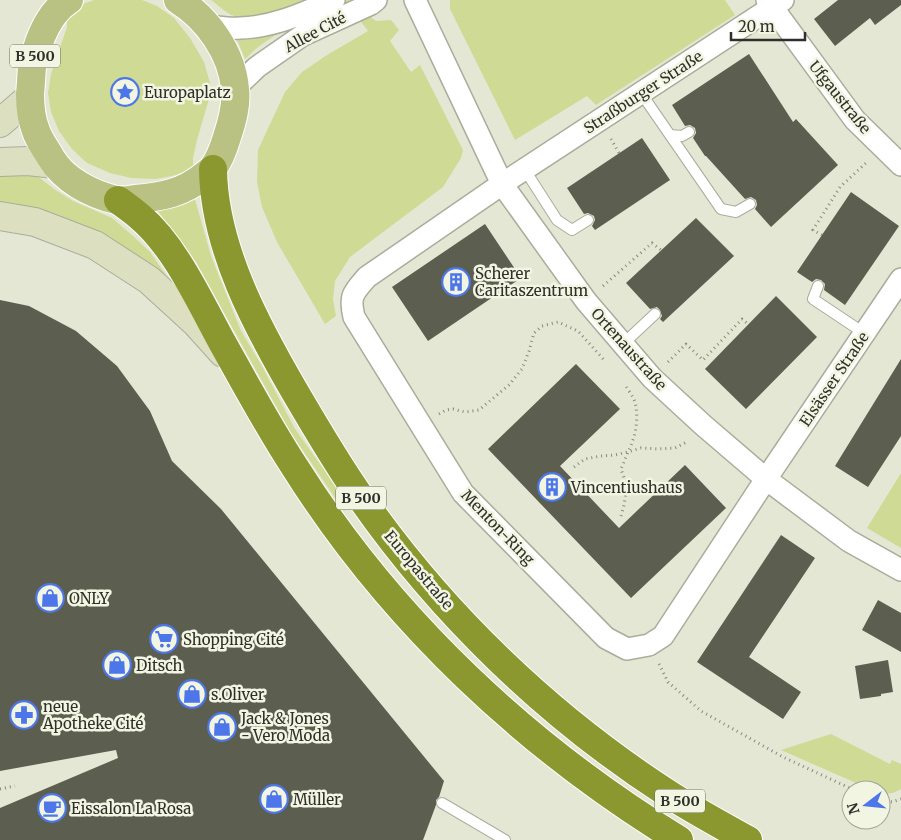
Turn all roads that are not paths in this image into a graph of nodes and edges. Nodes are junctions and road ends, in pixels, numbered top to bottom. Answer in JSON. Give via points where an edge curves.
{"nodes":[{"id":1,"x":178,"y":0,"type":"edge"},
{"id":2,"x":334,"y":0,"type":"edge"},
{"id":3,"x":376,"y":0,"type":"edge"},
{"id":4,"x":415,"y":0,"type":"edge"},
{"id":5,"x":774,"y":3,"type":"edge"},
{"id":6,"x":57,"y":6,"type":"edge"},
{"id":7,"x":208,"y":26,"type":"junction"},
{"id":8,"x":235,"y":88,"type":"junction"},
{"id":9,"x":641,"y":93,"type":"junction"},
{"id":10,"x":30,"y":97,"type":"junction"},
{"id":11,"x":0,"y":123,"type":"edge"},
{"id":12,"x":689,"y":132,"type":"dead end"},
{"id":13,"x":670,"y":135,"type":"junction"},
{"id":14,"x":0,"y":162,"type":"edge"},
{"id":15,"x":55,"y":164,"type":"junction"},
{"id":16,"x":901,"y":166,"type":"edge"},
{"id":17,"x":213,"y":169,"type":"junction"},
{"id":18,"x":525,"y":170,"type":"junction"},
{"id":19,"x":502,"y":184,"type":"junction"},
{"id":20,"x":118,"y":200,"type":"junction"},
{"id":21,"x":750,"y":204,"type":"dead end"},
{"id":22,"x":0,"y":216,"type":"edge"},
{"id":23,"x":588,"y":220,"type":"dead end"},
{"id":24,"x":901,"y":279,"type":"edge"},
{"id":25,"x":818,"y":286,"type":"dead end"},
{"id":26,"x":655,"y":314,"type":"dead end"},
{"id":27,"x":864,"y":333,"type":"junction"},
{"id":28,"x":623,"y":344,"type":"junction"},
{"id":29,"x":236,"y":368,"type":"junction"},
{"id":30,"x":766,"y":478,"type":"junction"},
{"id":31,"x":901,"y":570,"type":"edge"},
{"id":32,"x":442,"y":803,"type":"dead end"},
{"id":33,"x":505,"y":840,"type":"edge"},
{"id":34,"x":679,"y":840,"type":"edge"},
{"id":35,"x":748,"y":840,"type":"edge"}],
"edges":[{"from":1,"to":7,"type":"main road","number":"B 500"},
{"from":2,"to":7,"type":"street","name":"Allee Cité","via":[[292,18],[264,25],[239,28]]},
{"from":3,"to":8,"type":"street","name":"Allee Cité","via":[[303,35],[257,67]]},
{"from":4,"to":19,"type":"street","name":"Ortenaustraße"},
{"from":5,"to":9,"type":"street","name":"Straßburger Straße"},
{"from":5,"to":16,"type":"street","name":"Ufgaustraße","via":[[855,120]]},
{"from":6,"to":10,"type":"main road","number":"B 500","via":[[40,41],[32,68]]},
{"from":7,"to":8,"type":"main road","number":"B 500","via":[[221,44],[231,67]]},
{"from":8,"to":17,"type":"main road","number":"B 500","via":[[232,122]]},
{"from":9,"to":13,"type":"lane"},
{"from":9,"to":18,"type":"street","name":"Straßburger Straße"},
{"from":10,"to":11,"type":"street"},
{"from":10,"to":15,"type":"main road","number":"B 500","via":[[36,132]]},
{"from":12,"to":13,"type":"lane","via":[[682,136]]},
{"from":13,"to":21,"type":"lane","via":[[721,209],[736,212]]},
{"from":14,"to":15,"type":"street"},
{"from":15,"to":20,"type":"main road","number":"B 500","via":[[81,186]]},
{"from":17,"to":20,"type":"main road","number":"B 500","via":[[195,183],[172,194]]},
{"from":17,"to":35,"type":"highway","name":"Europastraße","number":"B 500","via":[[216,211],[228,251],[268,346],[330,451],[398,547],[474,634],[563,716],[666,792]]},
{"from":18,"to":19,"type":"street","name":"Straßburger Straße"},
{"from":18,"to":23,"type":"lane","via":[[557,220],[572,230]]},
{"from":19,"to":28,"type":"street","name":"Ortenaustraße","via":[[586,302]]},
{"from":19,"to":30,"type":"street","name":"Menton-Ring","via":[[367,278],[351,302],[354,317],[463,493],[606,638],[628,649],[649,645],[662,636]]},
{"from":20,"to":29,"type":"highway","number":"B 500","via":[[166,244]]},
{"from":22,"to":29,"type":"street","via":[[35,222],[95,245],[149,280],[196,323]]},
{"from":24,"to":27,"type":"street","name":"Elsässer Straße"},
{"from":25,"to":27,"type":"lane","via":[[814,299]]},
{"from":26,"to":28,"type":"lane"},
{"from":27,"to":30,"type":"street","name":"Elsässer Straße"},
{"from":28,"to":30,"type":"street","name":"Ortenaustraße","via":[[652,378]]},
{"from":29,"to":34,"type":"highway","number":"B 500","via":[[326,514],[407,615],[456,666],[539,741],[596,786]]},
{"from":30,"to":31,"type":"street","name":"Ortenaustraße","via":[[849,541]]},
{"from":32,"to":33,"type":"lane"}]}
